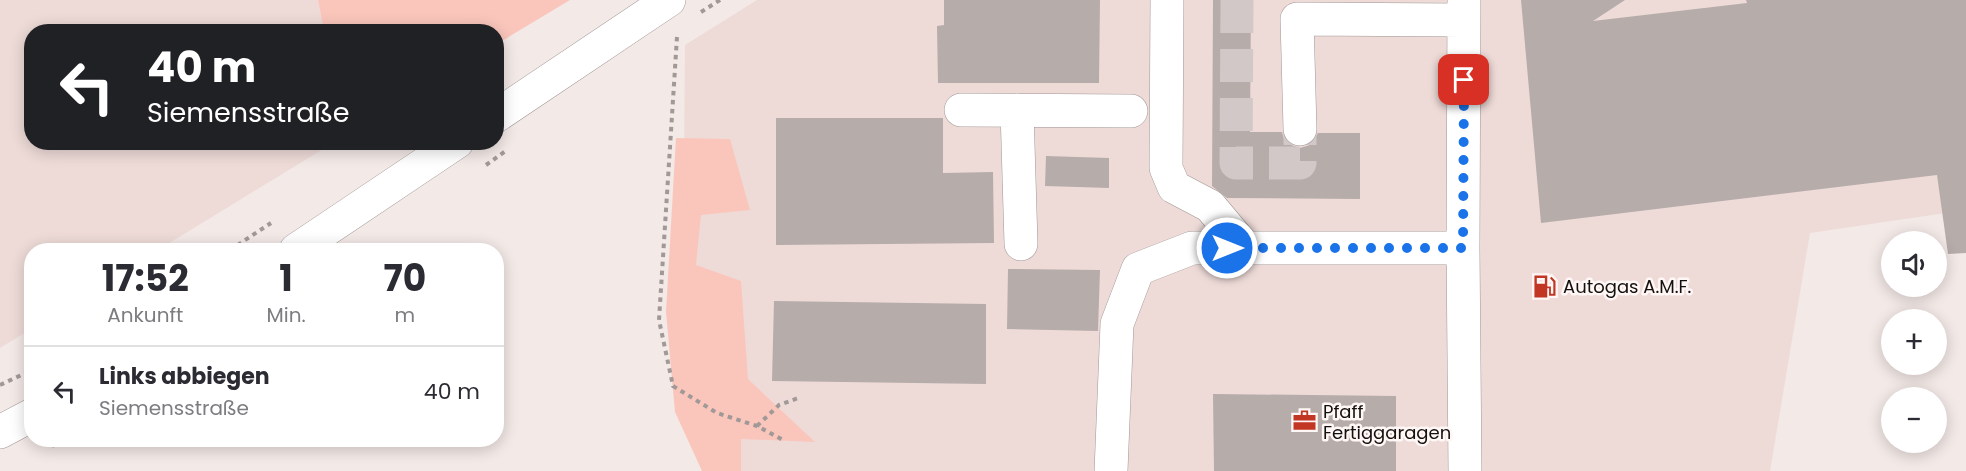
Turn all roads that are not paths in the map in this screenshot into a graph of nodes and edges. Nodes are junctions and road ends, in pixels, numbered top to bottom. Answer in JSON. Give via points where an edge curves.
{"nodes":[{"id":1,"x":1167,"y":0,"type":"edge"},
{"id":2,"x":1463,"y":8,"type":"edge"},
{"id":3,"x":1408,"y":9,"type":"edge"},
{"id":4,"x":673,"y":14,"type":"edge"},
{"id":5,"x":962,"y":110,"type":"dead end"},
{"id":6,"x":1017,"y":110,"type":"junction"},
{"id":7,"x":504,"y":111,"type":"edge"},
{"id":8,"x":1131,"y":111,"type":"dead end"},
{"id":9,"x":1300,"y":129,"type":"tunnel mouth"},
{"id":10,"x":445,"y":150,"type":"edge"},
{"id":11,"x":306,"y":243,"type":"edge"},
{"id":12,"x":1021,"y":244,"type":"dead end"},
{"id":13,"x":1245,"y":248,"type":"junction"},
{"id":14,"x":1463,"y":248,"type":"junction"},
{"id":15,"x":24,"y":419,"type":"edge"},
{"id":16,"x":0,"y":432,"type":"edge"},
{"id":17,"x":1111,"y":471,"type":"edge"},
{"id":18,"x":1465,"y":471,"type":"edge"}],
"edges":[{"from":1,"to":13,"type":"street","via":[[1166,168],[1174,187],[1210,206]]},
{"from":2,"to":3,"type":"street","via":[[1419,4]]},
{"from":2,"to":14,"type":"street"},
{"from":3,"to":9,"type":"street","via":[[1297,19]]},
{"from":4,"to":7,"type":"street"},
{"from":5,"to":6,"type":"street"},
{"from":6,"to":8,"type":"street"},
{"from":6,"to":12,"type":"street"},
{"from":10,"to":11,"type":"street"},
{"from":13,"to":14,"type":"street"},
{"from":13,"to":17,"type":"street","via":[[1192,248],[1138,269],[1118,324]]},
{"from":14,"to":18,"type":"street"},
{"from":15,"to":16,"type":"street"}]}
